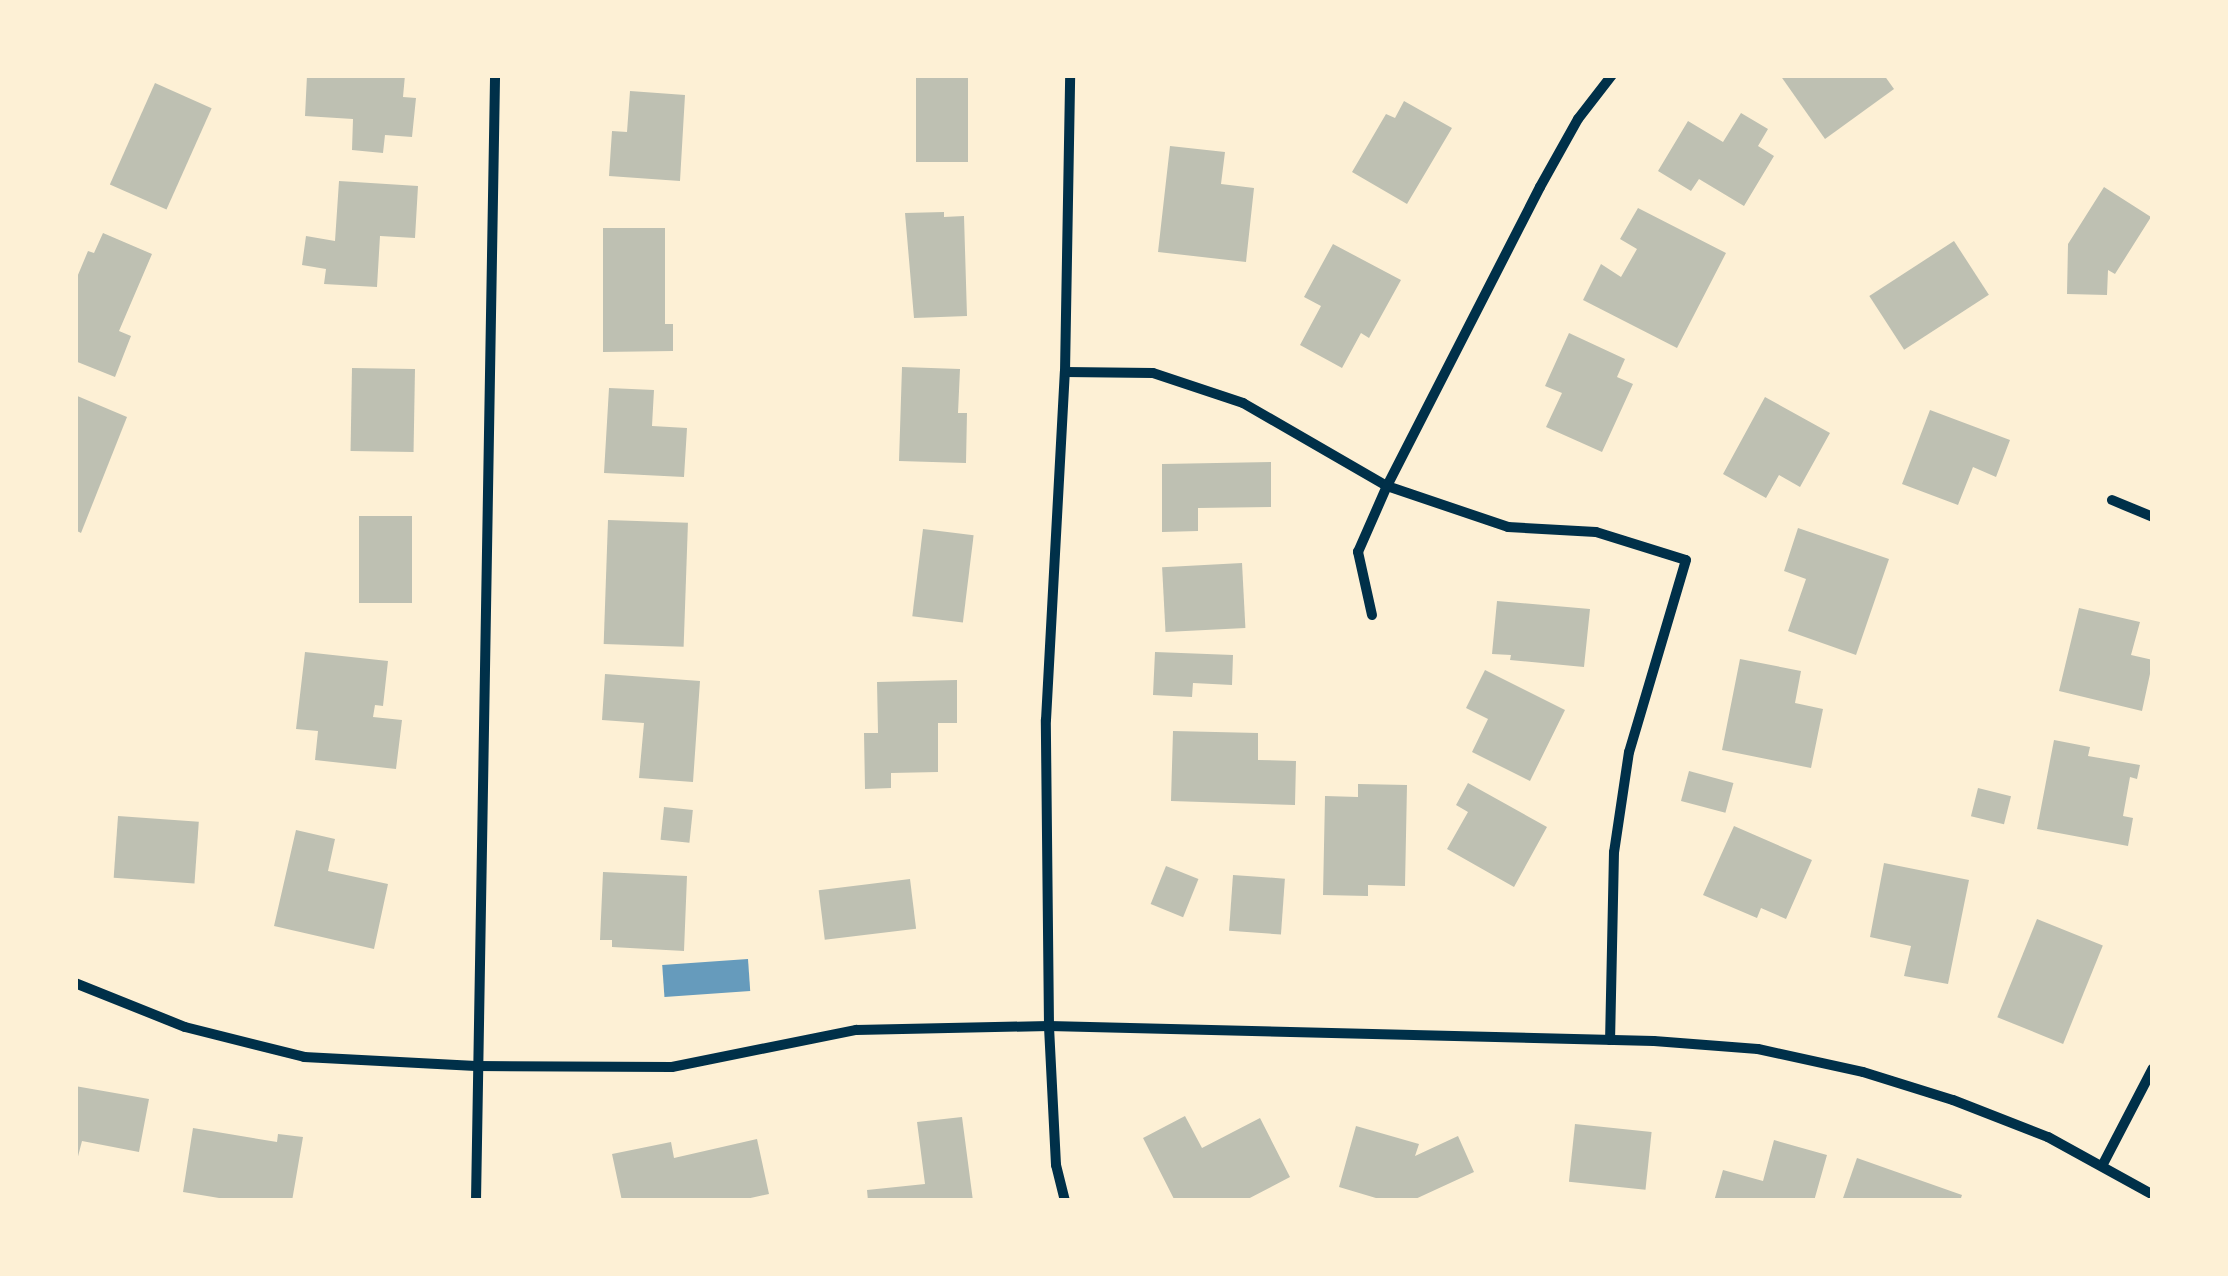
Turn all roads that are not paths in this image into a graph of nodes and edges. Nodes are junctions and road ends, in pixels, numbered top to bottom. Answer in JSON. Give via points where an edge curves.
{"nodes":[{"id":1,"x":495,"y":75,"type":"edge"},
{"id":2,"x":1070,"y":75,"type":"edge"},
{"id":3,"x":1612,"y":75,"type":"edge"},
{"id":4,"x":1065,"y":372,"type":"junction"},
{"id":5,"x":1387,"y":486,"type":"junction"},
{"id":6,"x":2112,"y":500,"type":"dead end"},
{"id":7,"x":2153,"y":517,"type":"edge"},
{"id":8,"x":1372,"y":616,"type":"dead end"},
{"id":9,"x":75,"y":983,"type":"edge"},
{"id":10,"x":1049,"y":1026,"type":"junction"},
{"id":11,"x":1610,"y":1040,"type":"junction"},
{"id":12,"x":476,"y":1066,"type":"junction"},
{"id":13,"x":2153,"y":1068,"type":"edge"},
{"id":14,"x":2102,"y":1166,"type":"junction"},
{"id":15,"x":2153,"y":1195,"type":"edge"},
{"id":16,"x":476,"y":1201,"type":"edge"},
{"id":17,"x":1065,"y":1201,"type":"edge"}],
"edges":[{"from":1,"to":12,"type":"street"},
{"from":2,"to":4,"type":"street"},
{"from":3,"to":5,"type":"street","via":[[1540,186]]},
{"from":4,"to":5,"type":"street","via":[[1153,373],[1243,403]]},
{"from":4,"to":10,"type":"street","via":[[1046,720]]},
{"from":5,"to":8,"type":"street","via":[[1358,552]]},
{"from":5,"to":11,"type":"street","via":[[1508,526],[1596,532],[1686,560],[1629,752],[1614,852]]},
{"from":6,"to":7,"type":"street"},
{"from":9,"to":12,"type":"street","via":[[185,1027],[304,1057]]},
{"from":10,"to":11,"type":"street"},
{"from":10,"to":12,"type":"street","via":[[856,1030],[672,1068]]},
{"from":10,"to":17,"type":"street","via":[[1056,1165]]},
{"from":11,"to":14,"type":"street","via":[[1758,1050],[1862,1072],[2048,1137]]},
{"from":12,"to":16,"type":"street"},
{"from":13,"to":14,"type":"street"},
{"from":14,"to":15,"type":"street"}]}
